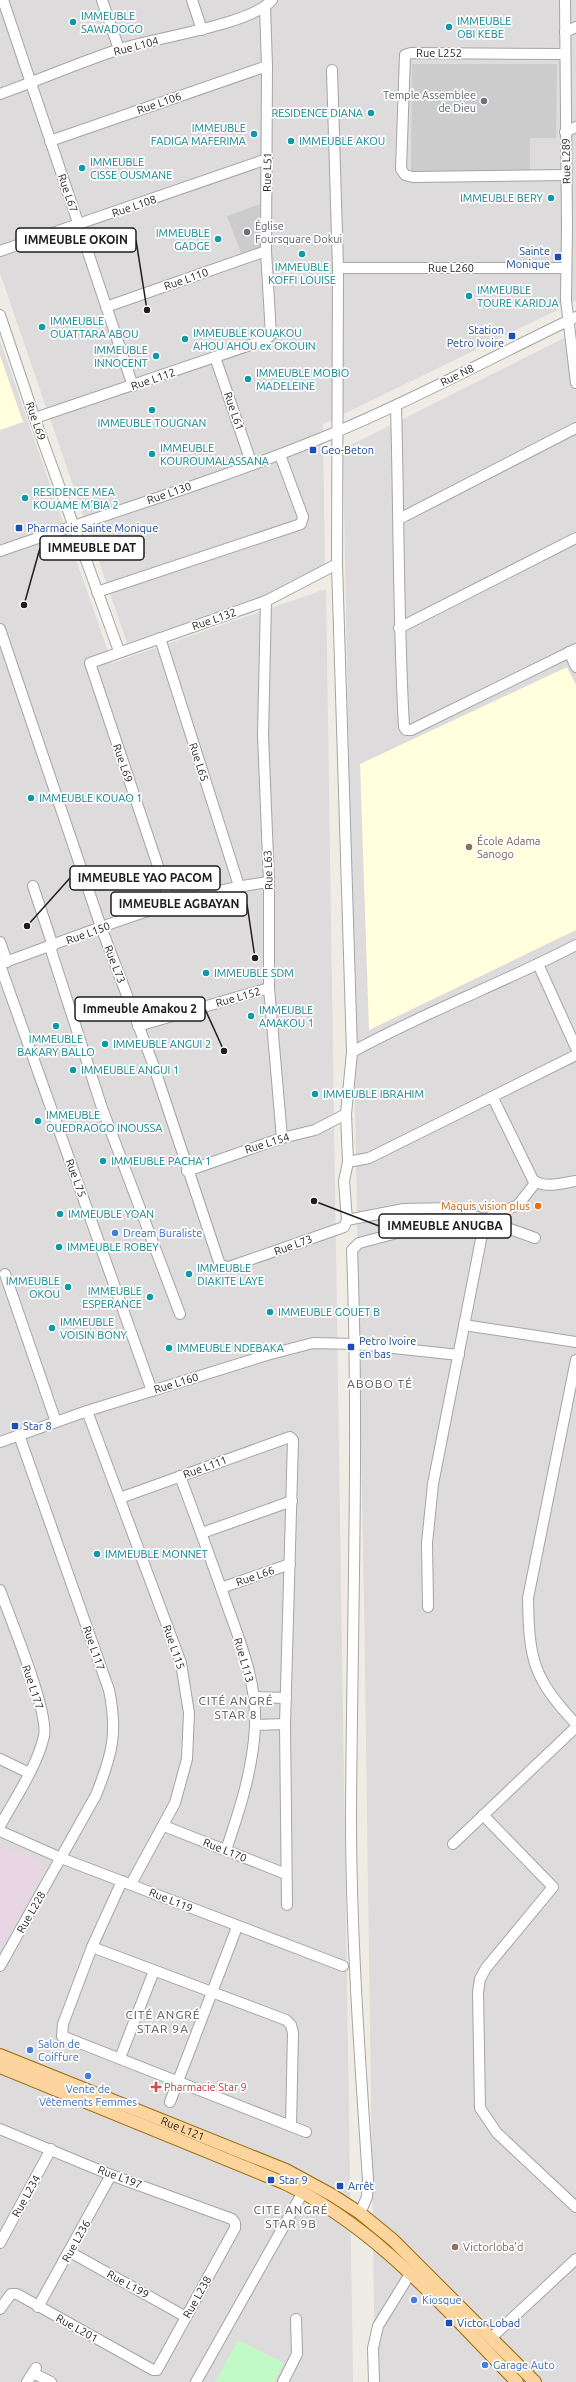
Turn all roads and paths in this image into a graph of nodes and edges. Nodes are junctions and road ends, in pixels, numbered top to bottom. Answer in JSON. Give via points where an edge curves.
{"nodes":[{"id":1,"x":3,"y":0,"type":"edge"},
{"id":2,"x":102,"y":0,"type":"edge"},
{"id":3,"x":192,"y":0,"type":"edge"},
{"id":4,"x":565,"y":0,"type":"edge"},
{"id":5,"x":268,"y":4,"type":"edge"},
{"id":6,"x":576,"y":27,"type":"edge"},
{"id":7,"x":202,"y":30,"type":"junction"},
{"id":8,"x":565,"y":32,"type":"junction"},
{"id":9,"x":119,"y":49,"type":"junction"},
{"id":10,"x":564,"y":54,"type":"junction"},
{"id":11,"x":267,"y":66,"type":"junction"},
{"id":12,"x":332,"y":70,"type":"dead end"},
{"id":13,"x":31,"y":83,"type":"junction"},
{"id":14,"x":0,"y":94,"type":"edge"},
{"id":15,"x":576,"y":126,"type":"edge"},
{"id":16,"x":565,"y":132,"type":"junction"},
{"id":17,"x":50,"y":141,"type":"junction"},
{"id":18,"x":267,"y":159,"type":"junction"},
{"id":19,"x":566,"y":175,"type":"junction"},
{"id":20,"x":78,"y":225,"type":"junction"},
{"id":21,"x":572,"y":225,"type":"edge"},
{"id":22,"x":0,"y":251,"type":"edge"},
{"id":23,"x":266,"y":251,"type":"junction"},
{"id":24,"x":338,"y":268,"type":"junction"},
{"id":25,"x":565,"y":268,"type":"junction"},
{"id":26,"x":106,"y":306,"type":"junction"},
{"id":27,"x":0,"y":315,"type":"edge"},
{"id":28,"x":572,"y":319,"type":"edge"},
{"id":29,"x":270,"y":337,"type":"joint"},
{"id":30,"x":215,"y":357,"type":"junction"},
{"id":31,"x":576,"y":383,"type":"edge"},
{"id":32,"x":133,"y":386,"type":"junction"},
{"id":33,"x":396,"y":406,"type":"junction"},
{"id":34,"x":35,"y":418,"type":"junction"},
{"id":35,"x":576,"y":428,"type":"edge"},
{"id":36,"x":337,"y":432,"type":"junction"},
{"id":37,"x":280,"y":455,"type":"junction"},
{"id":38,"x":252,"y":466,"type":"junction"},
{"id":39,"x":400,"y":519,"type":"junction"},
{"id":40,"x":73,"y":526,"type":"junction"},
{"id":41,"x":576,"y":538,"type":"edge"},
{"id":42,"x":0,"y":551,"type":"edge"},
{"id":43,"x":337,"y":564,"type":"junction"},
{"id":44,"x":97,"y":592,"type":"junction"},
{"id":45,"x":266,"y":601,"type":"junction"},
{"id":46,"x":399,"y":628,"type":"junction"},
{"id":47,"x":0,"y":629,"type":"edge"},
{"id":48,"x":160,"y":638,"type":"junction"},
{"id":49,"x":119,"y":651,"type":"junction"},
{"id":50,"x":572,"y":651,"type":"edge"},
{"id":51,"x":90,"y":666,"type":"joint"},
{"id":52,"x":576,"y":667,"type":"edge"},
{"id":53,"x":269,"y":882,"type":"junction"},
{"id":54,"x":33,"y":886,"type":"dead end"},
{"id":55,"x":239,"y":886,"type":"junction"},
{"id":56,"x":171,"y":905,"type":"junction"},
{"id":57,"x":101,"y":927,"type":"junction"},
{"id":58,"x":0,"y":942,"type":"edge"},
{"id":59,"x":576,"y":945,"type":"edge"},
{"id":60,"x":52,"y":946,"type":"junction"},
{"id":61,"x":2,"y":964,"type":"edge"},
{"id":62,"x":538,"y":964,"type":"junction"},
{"id":63,"x":269,"y":988,"type":"junction"},
{"id":64,"x":138,"y":1026,"type":"junction"},
{"id":65,"x":576,"y":1048,"type":"edge"},
{"id":66,"x":352,"y":1052,"type":"junction"},
{"id":67,"x":576,"y":1055,"type":"edge"},
{"id":68,"x":493,"y":1098,"type":"junction"},
{"id":69,"x":346,"y":1114,"type":"junction"},
{"id":70,"x":282,"y":1138,"type":"junction"},
{"id":71,"x":348,"y":1162,"type":"junction"},
{"id":72,"x":187,"y":1171,"type":"junction"},
{"id":73,"x":576,"y":1181,"type":"edge"},
{"id":74,"x":536,"y":1182,"type":"junction"},
{"id":75,"x":397,"y":1211,"type":"junction"},
{"id":76,"x":485,"y":1219,"type":"junction"},
{"id":77,"x":345,"y":1223,"type":"junction"},
{"id":78,"x":535,"y":1238,"type":"dead end"},
{"id":79,"x":5,"y":1274,"type":"dead end"},
{"id":80,"x":180,"y":1314,"type":"dead end"},
{"id":81,"x":464,"y":1325,"type":"junction"},
{"id":82,"x":576,"y":1342,"type":"edge"},
{"id":83,"x":356,"y":1344,"type":"junction"},
{"id":84,"x":459,"y":1355,"type":"junction"},
{"id":85,"x":576,"y":1360,"type":"edge"},
{"id":86,"x":152,"y":1391,"type":"junction"},
{"id":87,"x":87,"y":1411,"type":"junction"},
{"id":88,"x":56,"y":1422,"type":"junction"},
{"id":89,"x":19,"y":1435,"type":"junction"},
{"id":90,"x":0,"y":1442,"type":"edge"},
{"id":91,"x":180,"y":1476,"type":"junction"},
{"id":92,"x":120,"y":1498,"type":"junction"},
{"id":93,"x":292,"y":1501,"type":"junction"},
{"id":94,"x":202,"y":1533,"type":"junction"},
{"id":95,"x":290,"y":1564,"type":"junction"},
{"id":96,"x":221,"y":1588,"type":"junction"},
{"id":97,"x":0,"y":1590,"type":"edge"},
{"id":98,"x":428,"y":1607,"type":"dead end"},
{"id":99,"x":254,"y":1697,"type":"junction"},
{"id":100,"x":286,"y":1698,"type":"junction"},
{"id":101,"x":285,"y":1724,"type":"junction"},
{"id":102,"x":576,"y":1724,"type":"edge"},
{"id":103,"x":255,"y":1725,"type":"junction"},
{"id":104,"x":576,"y":1727,"type":"edge"},
{"id":105,"x":0,"y":1759,"type":"edge"},
{"id":106,"x":29,"y":1773,"type":"junction"},
{"id":107,"x":483,"y":1815,"type":"junction"},
{"id":108,"x":0,"y":1826,"type":"edge"},
{"id":109,"x":164,"y":1826,"type":"junction"},
{"id":110,"x":0,"y":1831,"type":"edge"},
{"id":111,"x":453,"y":1844,"type":"dead end"},
{"id":112,"x":226,"y":1850,"type":"junction"},
{"id":113,"x":61,"y":1858,"type":"junction"},
{"id":114,"x":286,"y":1874,"type":"junction"},
{"id":115,"x":127,"y":1882,"type":"junction"},
{"id":116,"x":287,"y":1905,"type":"dead end"},
{"id":117,"x":237,"y":1927,"type":"junction"},
{"id":118,"x":92,"y":1947,"type":"junction"},
{"id":119,"x":0,"y":1966,"type":"edge"},
{"id":120,"x":343,"y":1966,"type":"dead end"},
{"id":121,"x":154,"y":1971,"type":"junction"},
{"id":122,"x":212,"y":1993,"type":"junction"},
{"id":123,"x":0,"y":2055,"type":"edge"},
{"id":124,"x":120,"y":2058,"type":"junction"},
{"id":125,"x":0,"y":2067,"type":"edge"},
{"id":126,"x":178,"y":2081,"type":"junction"},
{"id":127,"x":170,"y":2102,"type":"dead end"},
{"id":128,"x":291,"y":2126,"type":"junction"},
{"id":129,"x":0,"y":2129,"type":"edge"},
{"id":130,"x":306,"y":2132,"type":"dead end"},
{"id":131,"x":51,"y":2149,"type":"junction"},
{"id":132,"x":111,"y":2174,"type":"junction"},
{"id":133,"x":303,"y":2192,"type":"junction"},
{"id":134,"x":576,"y":2207,"type":"edge"},
{"id":135,"x":360,"y":2213,"type":"junction"},
{"id":136,"x":235,"y":2228,"type":"joint"},
{"id":137,"x":0,"y":2243,"type":"edge"},
{"id":138,"x":70,"y":2252,"type":"junction"},
{"id":139,"x":576,"y":2259,"type":"edge"},
{"id":140,"x":410,"y":2274,"type":"junction"},
{"id":141,"x":38,"y":2307,"type":"junction"},
{"id":142,"x":0,"y":2309,"type":"edge"},
{"id":143,"x":186,"y":2317,"type":"junction"},
{"id":144,"x":296,"y":2319,"type":"dead end"},
{"id":145,"x":491,"y":2338,"type":"junction"},
{"id":146,"x":159,"y":2367,"type":"joint"},
{"id":147,"x":28,"y":2382,"type":"edge"},
{"id":148,"x":51,"y":2382,"type":"edge"},
{"id":149,"x":196,"y":2382,"type":"edge"},
{"id":150,"x":283,"y":2382,"type":"edge"},
{"id":151,"x":374,"y":2382,"type":"edge"},
{"id":152,"x":517,"y":2382,"type":"edge"},
{"id":153,"x":534,"y":2382,"type":"edge"}],
"edges":[{"from":1,"to":13,"type":"street","name":"Rue L67"},
{"from":2,"to":9,"type":"street"},
{"from":3,"to":7,"type":"street"},
{"from":4,"to":8,"type":"street","name":"Rue L289"},
{"from":5,"to":7,"type":"street","name":"Rue L104","via":[[259,12]]},
{"from":5,"to":11,"type":"street","name":"Rue L51"},
{"from":6,"to":8,"type":"street"},
{"from":7,"to":9,"type":"street","name":"Rue L104"},
{"from":8,"to":10,"type":"street","name":"Rue L289"},
{"from":9,"to":13,"type":"street","name":"Rue L104"},
{"from":10,"to":16,"type":"street","name":"Rue L289"},
{"from":10,"to":19,"type":"street","name":"Rue L252","via":[[405,55],[401,170],[405,175],[412,177]]},
{"from":11,"to":17,"type":"street","name":"Rue L106"},
{"from":11,"to":18,"type":"street","name":"Rue L51"},
{"from":12,"to":24,"type":"street"},
{"from":13,"to":14,"type":"street","name":"Rue L104"},
{"from":13,"to":17,"type":"street","name":"Rue L67"},
{"from":15,"to":16,"type":"street"},
{"from":16,"to":19,"type":"street","name":"Rue L289"},
{"from":17,"to":20,"type":"street","name":"Rue L67"},
{"from":18,"to":20,"type":"street","name":"Rue L108"},
{"from":18,"to":23,"type":"street","name":"Rue L51"},
{"from":19,"to":21,"type":"street","name":"Rue L289"},
{"from":20,"to":22,"type":"street","name":"Rue L108"},
{"from":20,"to":26,"type":"street","name":"Rue L67"},
{"from":21,"to":25,"type":"street","name":"Rue L289"},
{"from":23,"to":26,"type":"street","name":"Rue L110"},
{"from":23,"to":29,"type":"street","name":"Rue L51"},
{"from":24,"to":25,"type":"street","name":"Rue L260"},
{"from":24,"to":36,"type":"street"},
{"from":25,"to":28,"type":"street","name":"Rue L289"},
{"from":26,"to":32,"type":"street","name":"Rue L67"},
{"from":27,"to":34,"type":"street","name":"Rue L69"},
{"from":28,"to":31,"type":"street","name":"Rue L289"},
{"from":28,"to":33,"type":"street","name":"Rue N8"},
{"from":29,"to":30,"type":"street","name":"Rue L112"},
{"from":30,"to":32,"type":"street","name":"Rue L112"},
{"from":30,"to":38,"type":"street","name":"Rue L61"},
{"from":32,"to":34,"type":"street","name":"Rue L112"},
{"from":33,"to":36,"type":"street","name":"Rue N8"},
{"from":33,"to":39,"type":"street"},
{"from":34,"to":40,"type":"street","name":"Rue L69"},
{"from":35,"to":39,"type":"street"},
{"from":36,"to":37,"type":"street","name":"Rue L130"},
{"from":36,"to":43,"type":"street"},
{"from":37,"to":38,"type":"street","name":"Rue L130"},
{"from":37,"to":44,"type":"street","via":[[303,517],[300,524]]},
{"from":38,"to":40,"type":"street","name":"Rue L130"},
{"from":39,"to":46,"type":"street"},
{"from":40,"to":42,"type":"street","name":"Rue L130"},
{"from":40,"to":44,"type":"street","name":"Rue L69"},
{"from":41,"to":46,"type":"street"},
{"from":43,"to":45,"type":"street","name":"Rue L132"},
{"from":43,"to":66,"type":"street"},
{"from":44,"to":49,"type":"street","name":"Rue L69"},
{"from":45,"to":48,"type":"street","name":"Rue L132"},
{"from":45,"to":53,"type":"street","name":"Rue L63","via":[[263,734]]},
{"from":46,"to":50,"type":"street","via":[[406,730],[411,730]]},
{"from":47,"to":57,"type":"street","name":"Rue L73"},
{"from":48,"to":49,"type":"street","name":"Rue L132"},
{"from":48,"to":55,"type":"street","name":"Rue L65"},
{"from":49,"to":51,"type":"street","name":"Rue L132","via":[[92,660]]},
{"from":50,"to":52,"type":"street"},
{"from":51,"to":56,"type":"street","name":"Rue L69"},
{"from":53,"to":55,"type":"street","name":"Rue L150"},
{"from":53,"to":63,"type":"street","name":"Rue L63"},
{"from":54,"to":60,"type":"street"},
{"from":55,"to":56,"type":"street","name":"Rue L150"},
{"from":56,"to":57,"type":"street","name":"Rue L150"},
{"from":57,"to":60,"type":"street","name":"Rue L150"},
{"from":57,"to":64,"type":"street","name":"Rue L73"},
{"from":58,"to":61,"type":"street","name":"Rue L75"},
{"from":59,"to":62,"type":"street"},
{"from":60,"to":61,"type":"street","name":"Rue L150"},
{"from":60,"to":80,"type":"street","via":[[102,1108]]},
{"from":61,"to":86,"type":"street","name":"Rue L75"},
{"from":62,"to":65,"type":"street"},
{"from":62,"to":66,"type":"street","via":[[393,1029]]},
{"from":63,"to":64,"type":"street","name":"Rue L152"},
{"from":63,"to":70,"type":"street","name":"Rue L63"},
{"from":64,"to":72,"type":"street","name":"Rue L73"},
{"from":66,"to":69,"type":"street"},
{"from":67,"to":68,"type":"street"},
{"from":68,"to":71,"type":"street","via":[[369,1158]]},
{"from":68,"to":74,"type":"street"},
{"from":69,"to":70,"type":"street","name":"Rue L154","via":[[315,1130]]},
{"from":69,"to":71,"type":"street"},
{"from":70,"to":72,"type":"street","name":"Rue L154"},
{"from":71,"to":77,"type":"street","via":[[344,1182]]},
{"from":72,"to":77,"type":"street","name":"Rue L73","via":[[222,1266],[229,1267]]},
{"from":73,"to":74,"type":"street","via":[[547,1185]]},
{"from":74,"to":76,"type":"street","via":[[518,1205]]},
{"from":75,"to":76,"type":"street","via":[[429,1207],[452,1208]]},
{"from":75,"to":77,"type":"street"},
{"from":75,"to":83,"type":"street","via":[[397,1233],[359,1243],[352,1250]]},
{"from":76,"to":78,"type":"street"},
{"from":76,"to":81,"type":"street"},
{"from":79,"to":88,"type":"street"},
{"from":81,"to":82,"type":"street"},
{"from":81,"to":84,"type":"street"},
{"from":83,"to":84,"type":"street","name":"Rue L160"},
{"from":83,"to":86,"type":"street","name":"Rue L160","via":[[313,1343]]},
{"from":83,"to":135,"type":"street","via":[[351,1825],[354,1972],[368,2180],[367,2197]]},
{"from":84,"to":98,"type":"street","via":[[433,1484],[427,1543]]},
{"from":85,"to":102,"type":"street","via":[[528,1598],[529,1634],[535,1668],[544,1687]]},
{"from":86,"to":87,"type":"street","name":"Rue L160"},
{"from":87,"to":88,"type":"street","name":"Rue L160"},
{"from":87,"to":92,"type":"street","name":"Rue L115"},
{"from":88,"to":89,"type":"street","name":"Rue L160"},
{"from":89,"to":90,"type":"street","name":"Rue L160"},
{"from":89,"to":113,"type":"street","name":"Rue L117","via":[[109,1690],[114,1712],[115,1731],[105,1773]]},
{"from":91,"to":92,"type":"street","name":"Rue L111"},
{"from":91,"to":93,"type":"street","name":"Rue L111","via":[[290,1437],[293,1440]]},
{"from":91,"to":94,"type":"street","name":"Rue L113"},
{"from":92,"to":109,"type":"street","name":"Rue L115","via":[[181,1663],[187,1690],[190,1733],[187,1759],[175,1803]]},
{"from":93,"to":94,"type":"street"},
{"from":93,"to":95,"type":"street"},
{"from":94,"to":96,"type":"street","name":"Rue L113"},
{"from":95,"to":96,"type":"street","name":"Rue L66"},
{"from":95,"to":100,"type":"street"},
{"from":96,"to":99,"type":"street","name":"Rue L113","via":[[246,1659]]},
{"from":97,"to":106,"type":"street","name":"Rue L177","via":[[42,1711],[44,1734],[40,1750]]},
{"from":99,"to":100,"type":"street"},
{"from":99,"to":103,"type":"street","name":"Rue L113"},
{"from":100,"to":101,"type":"street"},
{"from":101,"to":103,"type":"street"},
{"from":101,"to":114,"type":"street"},
{"from":103,"to":112,"type":"street","name":"Rue L113","via":[[242,1804]]},
{"from":104,"to":107,"type":"street"},
{"from":105,"to":106,"type":"street"},
{"from":106,"to":108,"type":"street","name":"Rue L177"},
{"from":107,"to":111,"type":"street"},
{"from":107,"to":134,"type":"street","via":[[553,1887],[486,1968],[480,1979],[480,2108],[497,2133]]},
{"from":109,"to":112,"type":"street","name":"Rue L170"},
{"from":109,"to":115,"type":"street","name":"Rue L115"},
{"from":110,"to":113,"type":"street","name":"Rue L119"},
{"from":112,"to":114,"type":"street","name":"Rue L170"},
{"from":113,"to":115,"type":"street","name":"Rue L119"},
{"from":113,"to":119,"type":"street","name":"Rue L228"},
{"from":114,"to":116,"type":"street"},
{"from":115,"to":117,"type":"street","name":"Rue L119"},
{"from":115,"to":118,"type":"street","name":"Rue L115"},
{"from":117,"to":120,"type":"street","name":"Rue L119"},
{"from":117,"to":122,"type":"street"},
{"from":118,"to":121,"type":"street"},
{"from":118,"to":124,"type":"street","name":"Rue L115","via":[[63,2024],[62,2036]]},
{"from":121,"to":122,"type":"street"},
{"from":121,"to":124,"type":"street"},
{"from":122,"to":126,"type":"street"},
{"from":122,"to":128,"type":"street","via":[[291,2024]]},
{"from":123,"to":135,"type":"main road","name":"Rue L121","via":[[286,2170]]},
{"from":124,"to":126,"type":"street"},
{"from":125,"to":133,"type":"main road"},
{"from":126,"to":127,"type":"street"},
{"from":126,"to":128,"type":"street"},
{"from":128,"to":130,"type":"street"},
{"from":129,"to":131,"type":"street","name":"Rue L197"},
{"from":131,"to":132,"type":"street","name":"Rue L197"},
{"from":131,"to":137,"type":"street","name":"Rue L234"},
{"from":132,"to":136,"type":"street","name":"Rue L197","via":[[232,2219]]},
{"from":132,"to":138,"type":"street","name":"Rue L236"},
{"from":133,"to":140,"type":"main road","via":[[354,2225]]},
{"from":133,"to":149,"type":"street"},
{"from":135,"to":145,"type":"main road","name":"Rue L121","via":[[393,2240]]},
{"from":136,"to":143,"type":"street","name":"Rue L238"},
{"from":138,"to":141,"type":"street","name":"Rue L236"},
{"from":138,"to":143,"type":"street","name":"Rue L199"},
{"from":139,"to":145,"type":"street"},
{"from":140,"to":151,"type":"street","via":[[378,2326],[373,2348]]},
{"from":140,"to":152,"type":"main road"},
{"from":141,"to":142,"type":"street","name":"Rue L201","via":[[17,2294],[11,2294]]},
{"from":141,"to":146,"type":"street","name":"Rue L201","via":[[153,2370]]},
{"from":143,"to":146,"type":"street","name":"Rue L238"},
{"from":144,"to":150,"type":"street","via":[[297,2354]]},
{"from":145,"to":153,"type":"main road","name":"Rue L121"},
{"from":147,"to":148,"type":"street","via":[[34,2370]]}]}
